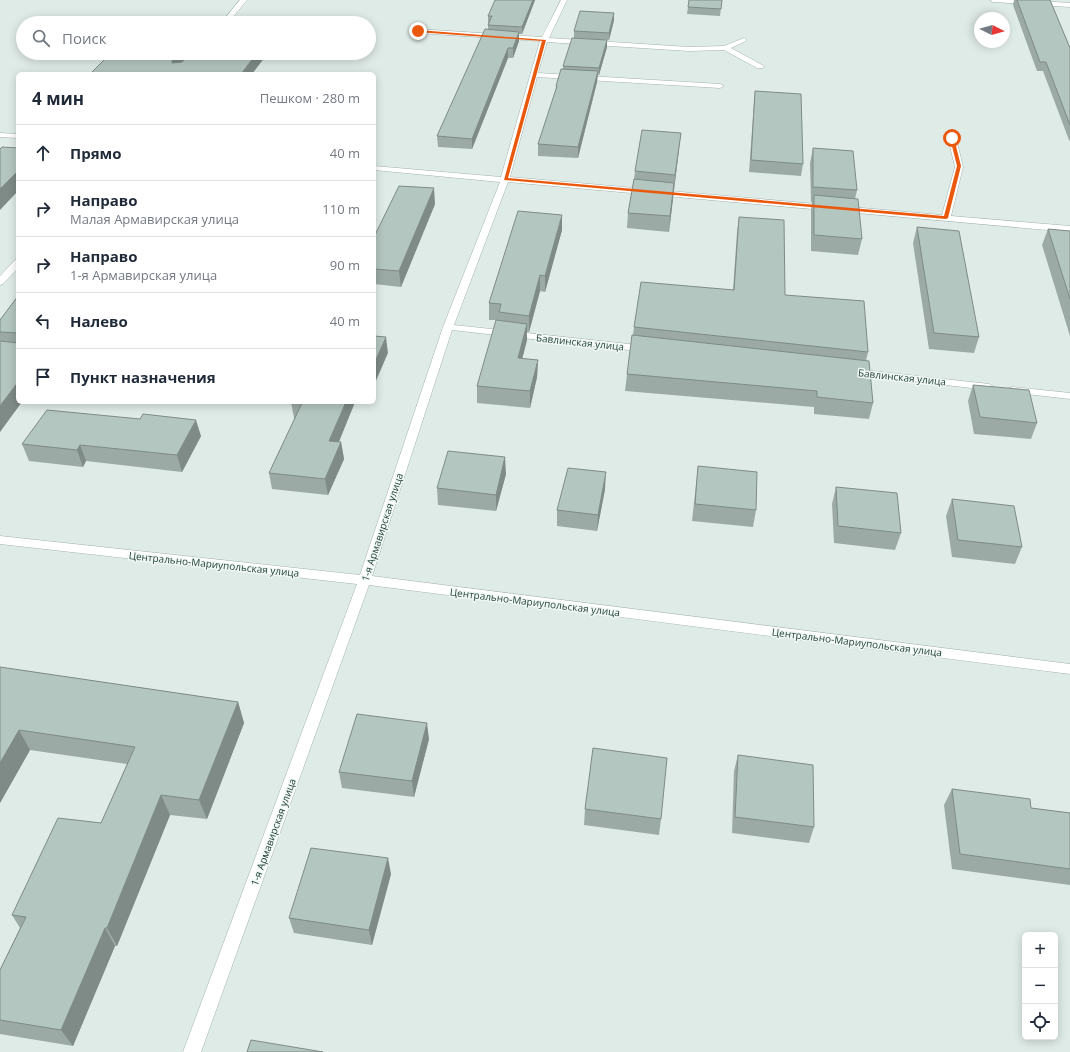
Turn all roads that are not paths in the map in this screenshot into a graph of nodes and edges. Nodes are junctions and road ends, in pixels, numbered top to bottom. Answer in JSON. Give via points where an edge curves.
{"nodes":[{"id":1,"x":244,"y":0,"type":"edge"},
{"id":2,"x":564,"y":0,"type":"edge"},
{"id":3,"x":993,"y":0,"type":"edge"},
{"id":4,"x":1070,"y":5,"type":"edge"},
{"id":5,"x":230,"y":16,"type":"edge"},
{"id":6,"x":418,"y":31,"type":"dead end"},
{"id":7,"x":544,"y":40,"type":"junction"},
{"id":8,"x":744,"y":40,"type":"dead end"},
{"id":9,"x":725,"y":48,"type":"junction"},
{"id":10,"x":760,"y":66,"type":"dead end"},
{"id":11,"x":534,"y":75,"type":"junction"},
{"id":12,"x":720,"y":86,"type":"dead end"},
{"id":13,"x":0,"y":134,"type":"edge"},
{"id":14,"x":16,"y":136,"type":"edge"},
{"id":15,"x":952,"y":138,"type":"dead end"},
{"id":16,"x":376,"y":168,"type":"edge"},
{"id":17,"x":506,"y":179,"type":"junction"},
{"id":18,"x":946,"y":218,"type":"junction"},
{"id":19,"x":1070,"y":229,"type":"edge"},
{"id":20,"x":16,"y":264,"type":"edge"},
{"id":21,"x":0,"y":282,"type":"edge"},
{"id":22,"x":448,"y":327,"type":"junction"},
{"id":23,"x":660,"y":350,"type":"edge"},
{"id":24,"x":842,"y":371,"type":"edge"},
{"id":25,"x":1070,"y":396,"type":"edge"},
{"id":26,"x":0,"y":540,"type":"edge"},
{"id":27,"x":364,"y":580,"type":"junction"},
{"id":28,"x":1070,"y":669,"type":"edge"},
{"id":29,"x":192,"y":1052,"type":"edge"}],
"edges":[{"from":1,"to":5,"type":"street"},
{"from":2,"to":7,"type":"street","name":"1-я Армавирская улица"},
{"from":3,"to":4,"type":"street"},
{"from":6,"to":7,"type":"street"},
{"from":7,"to":9,"type":"street","via":[[689,49]]},
{"from":7,"to":11,"type":"street","name":"1-я Армавирская улица"},
{"from":8,"to":9,"type":"street"},
{"from":9,"to":10,"type":"street"},
{"from":11,"to":12,"type":"street"},
{"from":11,"to":17,"type":"street","name":"1-я Армавирская улица"},
{"from":13,"to":14,"type":"street"},
{"from":15,"to":18,"type":"street","via":[[959,166]]},
{"from":16,"to":17,"type":"street"},
{"from":17,"to":18,"type":"street"},
{"from":17,"to":22,"type":"street","name":"1-я Армавирская улица"},
{"from":18,"to":19,"type":"street"},
{"from":20,"to":21,"type":"street"},
{"from":22,"to":23,"type":"street","name":"Бавлинская улица"},
{"from":22,"to":27,"type":"street","name":"1-я Армавирская улица"},
{"from":24,"to":25,"type":"street","name":"Бавлинская улица"},
{"from":26,"to":27,"type":"street","name":"Центрально-Мариупольская улица"},
{"from":27,"to":28,"type":"street","name":"Центрально-Мариупольская улица"},
{"from":27,"to":29,"type":"street","name":"1-я Армавирская улица"}]}
